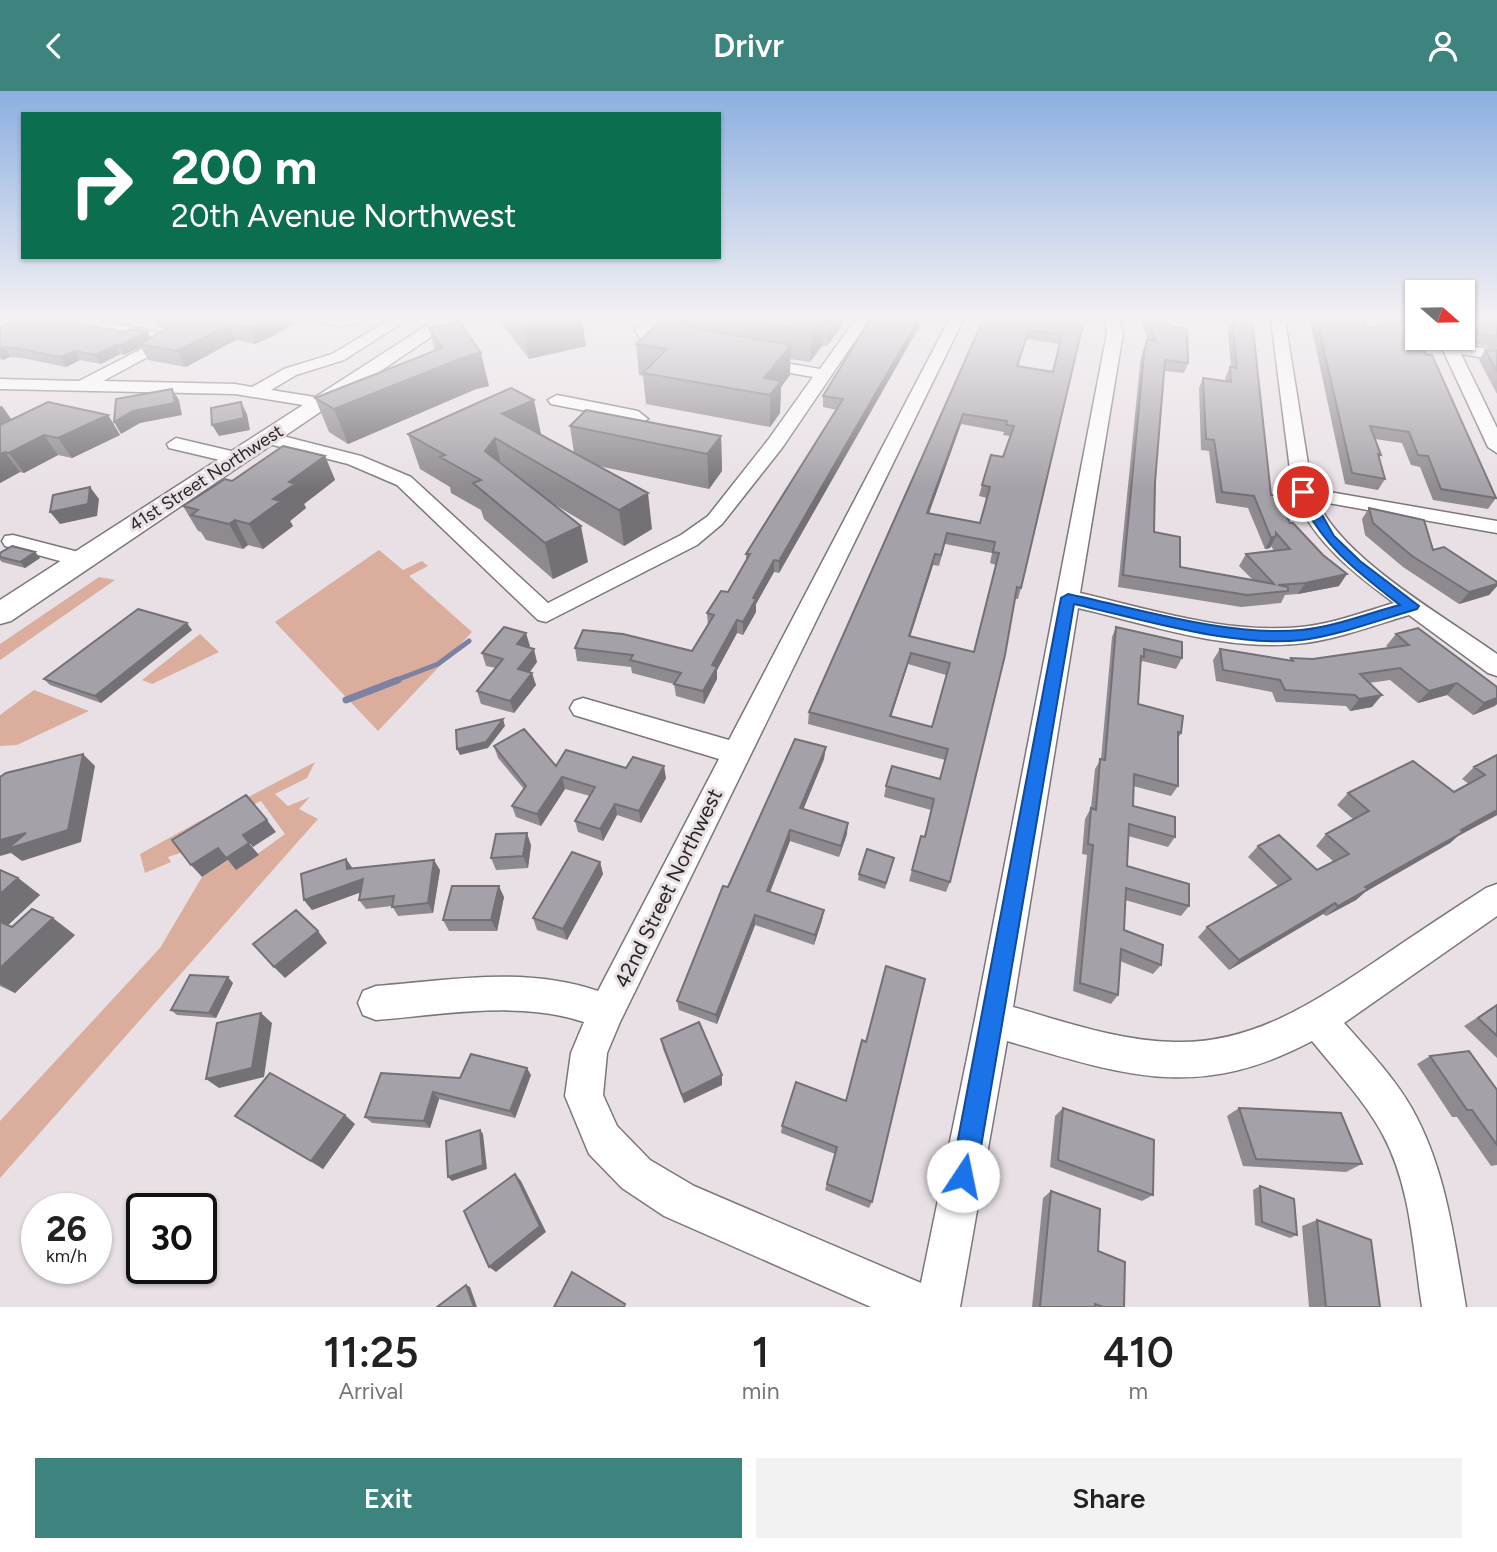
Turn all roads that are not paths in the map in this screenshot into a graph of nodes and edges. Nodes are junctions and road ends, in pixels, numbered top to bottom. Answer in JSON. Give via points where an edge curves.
{"nodes":[{"id":1,"x":98,"y":377,"type":"edge"},
{"id":2,"x":282,"y":377,"type":"edge"},
{"id":3,"x":361,"y":377,"type":"edge"},
{"id":4,"x":822,"y":377,"type":"edge"},
{"id":5,"x":927,"y":377,"type":"edge"},
{"id":6,"x":1107,"y":377,"type":"edge"},
{"id":7,"x":1286,"y":377,"type":"edge"},
{"id":8,"x":1465,"y":377,"type":"edge"},
{"id":9,"x":0,"y":384,"type":"edge"},
{"id":10,"x":80,"y":386,"type":"junction"},
{"id":11,"x":111,"y":387,"type":"junction"},
{"id":12,"x":257,"y":391,"type":"junction"},
{"id":13,"x":558,"y":400,"type":"dead end"},
{"id":14,"x":321,"y":403,"type":"junction"},
{"id":15,"x":75,"y":405,"type":"edge"},
{"id":16,"x":639,"y":419,"type":"edge"},
{"id":17,"x":1492,"y":429,"type":"edge"},
{"id":18,"x":267,"y":438,"type":"junction"},
{"id":19,"x":176,"y":444,"type":"dead end"},
{"id":20,"x":1497,"y":447,"type":"edge"},
{"id":21,"x":237,"y":458,"type":"junction"},
{"id":22,"x":1303,"y":492,"type":"junction"},
{"id":23,"x":1497,"y":527,"type":"edge"},
{"id":24,"x":13,"y":541,"type":"dead end"},
{"id":25,"x":82,"y":560,"type":"junction"},
{"id":26,"x":1068,"y":598,"type":"junction"},
{"id":27,"x":1412,"y":606,"type":"junction"},
{"id":28,"x":0,"y":614,"type":"edge"},
{"id":29,"x":1497,"y":667,"type":"edge"},
{"id":30,"x":583,"y":708,"type":"dead end"},
{"id":31,"x":735,"y":753,"type":"junction"},
{"id":32,"x":1497,"y":898,"type":"edge"},
{"id":33,"x":376,"y":1003,"type":"dead end"},
{"id":34,"x":606,"y":1012,"type":"junction"},
{"id":35,"x":993,"y":1019,"type":"junction"},
{"id":36,"x":1318,"y":1020,"type":"junction"},
{"id":37,"x":923,"y":1307,"type":"edge"},
{"id":38,"x":938,"y":1307,"type":"edge"},
{"id":39,"x":1444,"y":1307,"type":"edge"}],
"edges":[{"from":1,"to":10,"type":"street"},
{"from":2,"to":12,"type":"street"},
{"from":3,"to":14,"type":"main road","name":"41st Street Northwest"},
{"from":4,"to":18,"type":"street","via":[[746,482],[703,531],[546,614],[404,481],[353,458]]},
{"from":5,"to":31,"type":"street","name":"42nd Street Northwest"},
{"from":6,"to":26,"type":"street"},
{"from":7,"to":22,"type":"street"},
{"from":8,"to":17,"type":"street"},
{"from":9,"to":10,"type":"street"},
{"from":10,"to":11,"type":"street"},
{"from":11,"to":12,"type":"street"},
{"from":11,"to":15,"type":"street"},
{"from":12,"to":14,"type":"street"},
{"from":13,"to":16,"type":"street"},
{"from":14,"to":18,"type":"main road","name":"41st Street Northwest"},
{"from":17,"to":20,"type":"street"},
{"from":18,"to":21,"type":"main road","name":"41st Street Northwest"},
{"from":19,"to":21,"type":"street"},
{"from":21,"to":25,"type":"main road","name":"41st Street Northwest"},
{"from":22,"to":23,"type":"street"},
{"from":22,"to":27,"type":"street","via":[[1330,538],[1355,564]]},
{"from":24,"to":25,"type":"street"},
{"from":25,"to":28,"type":"main road","name":"41st Street Northwest"},
{"from":26,"to":27,"type":"street","via":[[1199,627],[1276,637],[1304,635]]},
{"from":26,"to":35,"type":"street"},
{"from":27,"to":29,"type":"street"},
{"from":30,"to":31,"type":"street"},
{"from":31,"to":34,"type":"street","name":"42nd Street Northwest"},
{"from":32,"to":36,"type":"street"},
{"from":33,"to":34,"type":"street","via":[[543,996]]},
{"from":34,"to":37,"type":"street","name":"42nd Street Northwest","via":[[589,1053],[584,1096],[603,1140],[636,1174],[679,1201]]},
{"from":35,"to":36,"type":"street","via":[[1119,1053],[1173,1061],[1235,1056]]},
{"from":35,"to":38,"type":"street"},
{"from":36,"to":39,"type":"street","via":[[1398,1122],[1427,1207]]}]}
